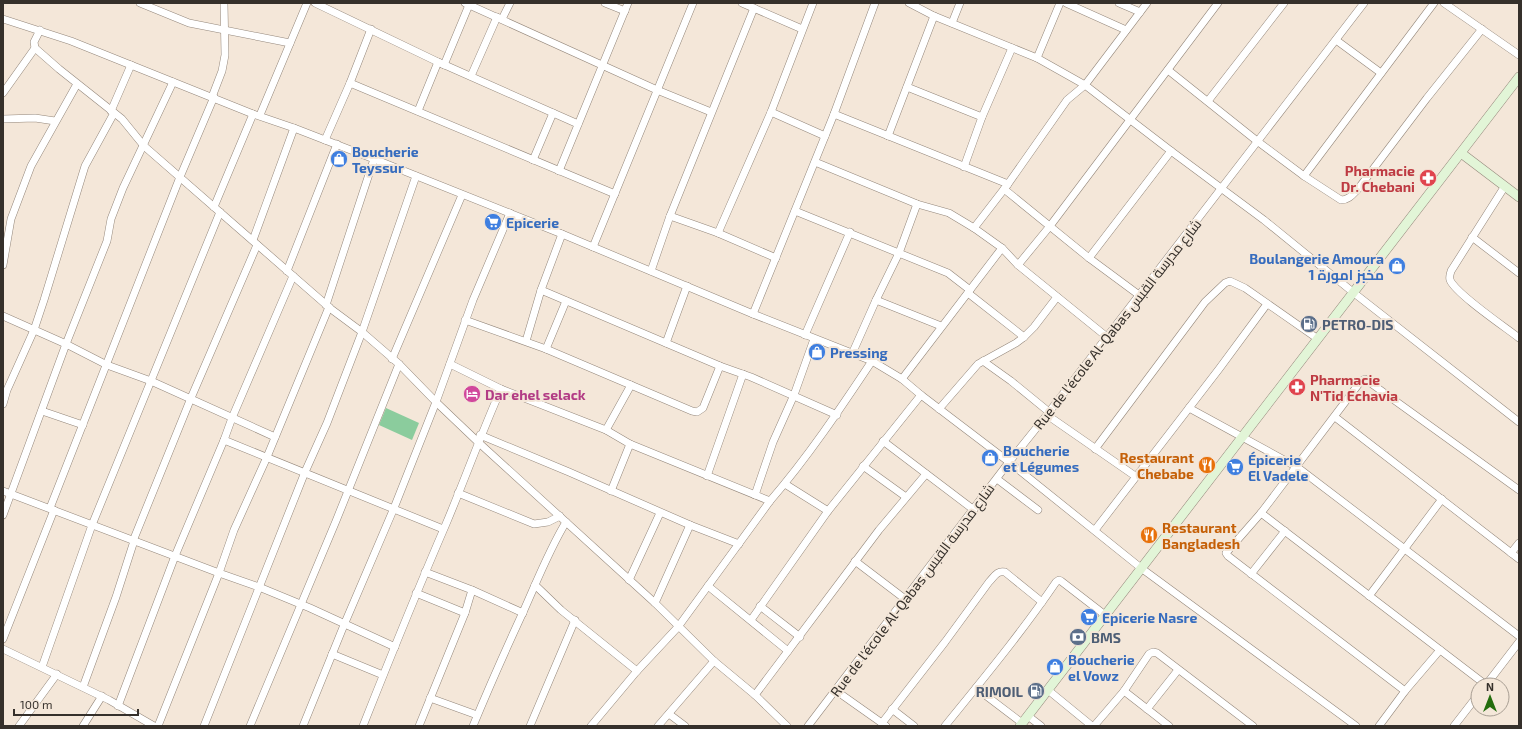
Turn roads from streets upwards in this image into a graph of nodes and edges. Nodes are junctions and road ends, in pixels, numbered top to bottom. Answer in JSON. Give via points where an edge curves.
{"nodes":[{"id":1,"x":140,"y":3,"type":"edge"},
{"id":2,"x":224,"y":3,"type":"edge"},
{"id":3,"x":307,"y":3,"type":"edge"},
{"id":4,"x":315,"y":3,"type":"edge"},
{"id":5,"x":510,"y":3,"type":"edge"},
{"id":6,"x":605,"y":3,"type":"edge"},
{"id":7,"x":628,"y":3,"type":"edge"},
{"id":8,"x":692,"y":3,"type":"edge"},
{"id":9,"x":742,"y":3,"type":"edge"},
{"id":10,"x":813,"y":3,"type":"edge"},
{"id":11,"x":875,"y":3,"type":"edge"},
{"id":12,"x":910,"y":3,"type":"edge"},
{"id":13,"x":960,"y":3,"type":"edge"},
{"id":14,"x":1060,"y":3,"type":"edge"},
{"id":15,"x":1066,"y":3,"type":"edge"},
{"id":16,"x":1118,"y":3,"type":"edge"},
{"id":17,"x":1147,"y":3,"type":"edge"},
{"id":18,"x":1218,"y":3,"type":"edge"},
{"id":19,"x":1284,"y":3,"type":"edge"},
{"id":20,"x":1364,"y":3,"type":"edge"},
{"id":21,"x":1434,"y":3,"type":"edge"},
{"id":22,"x":1444,"y":3,"type":"edge"},
{"id":23,"x":467,"y":4,"type":"edge"},
{"id":24,"x":754,"y":8,"type":"junction"},
{"id":25,"x":624,"y":11,"type":"junction"},
{"id":26,"x":1140,"y":12,"type":"junction"},
{"id":27,"x":934,"y":16,"type":"junction"},
{"id":28,"x":500,"y":18,"type":"junction"},
{"id":29,"x":3,"y":19,"type":"edge"},
{"id":30,"x":952,"y":23,"type":"junction"},
{"id":31,"x":225,"y":29,"type":"junction"},
{"id":32,"x":371,"y":29,"type":"junction"},
{"id":33,"x":802,"y":29,"type":"junction"},
{"id":34,"x":1482,"y":29,"type":"junction"},
{"id":35,"x":40,"y":30,"type":"junction"},
{"id":36,"x":1126,"y":30,"type":"junction"},
{"id":37,"x":1336,"y":40,"type":"junction"},
{"id":38,"x":290,"y":43,"type":"junction"},
{"id":39,"x":35,"y":48,"type":"junction"},
{"id":40,"x":1012,"y":48,"type":"junction"},
{"id":41,"x":1519,"y":55,"type":"edge"},
{"id":42,"x":1037,"y":58,"type":"junction"},
{"id":43,"x":441,"y":63,"type":"junction"},
{"id":44,"x":603,"y":64,"type":"junction"},
{"id":45,"x":131,"y":66,"type":"junction"},
{"id":46,"x":1168,"y":70,"type":"junction"},
{"id":47,"x":1381,"y":73,"type":"junction"},
{"id":48,"x":471,"y":76,"type":"junction"},
{"id":49,"x":1519,"y":77,"type":"edge"},
{"id":50,"x":173,"y":82,"type":"junction"},
{"id":51,"x":350,"y":83,"type":"junction"},
{"id":52,"x":77,"y":84,"type":"junction"},
{"id":53,"x":1085,"y":85,"type":"junction"},
{"id":54,"x":907,"y":87,"type":"junction"},
{"id":55,"x":657,"y":90,"type":"junction"},
{"id":56,"x":3,"y":93,"type":"edge"},
{"id":57,"x":213,"y":97,"type":"junction"},
{"id":58,"x":1208,"y":101,"type":"junction"},
{"id":59,"x":418,"y":111,"type":"junction"},
{"id":60,"x":113,"y":112,"type":"junction"},
{"id":61,"x":711,"y":112,"type":"junction"},
{"id":62,"x":771,"y":112,"type":"junction"},
{"id":63,"x":553,"y":113,"type":"junction"},
{"id":64,"x":256,"y":114,"type":"junction"},
{"id":65,"x":834,"y":114,"type":"junction"},
{"id":66,"x":982,"y":117,"type":"junction"},
{"id":67,"x":3,"y":119,"type":"edge"},
{"id":68,"x":1130,"y":120,"type":"junction"},
{"id":69,"x":56,"y":121,"type":"junction"},
{"id":70,"x":578,"y":124,"type":"junction"},
{"id":71,"x":294,"y":128,"type":"junction"},
{"id":72,"x":825,"y":136,"type":"junction"},
{"id":73,"x":888,"y":136,"type":"junction"},
{"id":74,"x":325,"y":140,"type":"junction"},
{"id":75,"x":1257,"y":141,"type":"junction"},
{"id":76,"x":337,"y":144,"type":"junction"},
{"id":77,"x":144,"y":146,"type":"junction"},
{"id":78,"x":1171,"y":151,"type":"junction"},
{"id":79,"x":1461,"y":153,"type":"junction"},
{"id":80,"x":374,"y":159,"type":"junction"},
{"id":81,"x":533,"y":160,"type":"junction"},
{"id":82,"x":815,"y":162,"type":"junction"},
{"id":83,"x":964,"y":167,"type":"junction"},
{"id":84,"x":559,"y":171,"type":"junction"},
{"id":85,"x":416,"y":176,"type":"junction"},
{"id":86,"x":1304,"y":176,"type":"junction"},
{"id":87,"x":180,"y":177,"type":"junction"},
{"id":88,"x":1505,"y":186,"type":"junction"},
{"id":89,"x":1006,"y":187,"type":"junction"},
{"id":90,"x":1221,"y":189,"type":"junction"},
{"id":91,"x":614,"y":194,"type":"junction"},
{"id":92,"x":462,"y":195,"type":"junction"},
{"id":93,"x":1519,"y":197,"type":"edge"},
{"id":94,"x":917,"y":204,"type":"junction"},
{"id":95,"x":217,"y":209,"type":"junction"},
{"id":96,"x":795,"y":211,"type":"junction"},
{"id":97,"x":510,"y":213,"type":"junction"},
{"id":98,"x":670,"y":216,"type":"junction"},
{"id":99,"x":1050,"y":226,"type":"junction"},
{"id":100,"x":974,"y":228,"type":"junction"},
{"id":101,"x":850,"y":232,"type":"junction"},
{"id":102,"x":718,"y":233,"type":"junction"},
{"id":103,"x":562,"y":234,"type":"junction"},
{"id":104,"x":1472,"y":237,"type":"junction"},
{"id":105,"x":255,"y":243,"type":"junction"},
{"id":106,"x":593,"y":247,"type":"junction"},
{"id":107,"x":1002,"y":248,"type":"junction"},
{"id":108,"x":899,"y":253,"type":"junction"},
{"id":109,"x":776,"y":258,"type":"junction"},
{"id":110,"x":1089,"y":258,"type":"junction"},
{"id":111,"x":3,"y":265,"type":"edge"},
{"id":112,"x":1018,"y":266,"type":"junction"},
{"id":113,"x":287,"y":271,"type":"junction"},
{"id":114,"x":651,"y":271,"type":"junction"},
{"id":115,"x":1519,"y":273,"type":"edge"},
{"id":116,"x":293,"y":276,"type":"junction"},
{"id":117,"x":687,"y":286,"type":"junction"},
{"id":118,"x":541,"y":290,"type":"junction"},
{"id":119,"x":969,"y":292,"type":"junction"},
{"id":120,"x":1354,"y":293,"type":"junction"},
{"id":121,"x":1139,"y":295,"type":"junction"},
{"id":122,"x":1057,"y":297,"type":"junction"},
{"id":123,"x":876,"y":300,"type":"junction"},
{"id":124,"x":566,"y":301,"type":"junction"},
{"id":125,"x":1267,"y":304,"type":"junction"},
{"id":126,"x":327,"y":306,"type":"junction"},
{"id":127,"x":753,"y":314,"type":"junction"},
{"id":128,"x":3,"y":316,"type":"edge"},
{"id":129,"x":465,"y":320,"type":"junction"},
{"id":130,"x":941,"y":326,"type":"junction"},
{"id":131,"x":34,"y":330,"type":"junction"},
{"id":132,"x":362,"y":332,"type":"junction"},
{"id":133,"x":805,"y":335,"type":"junction"},
{"id":134,"x":1024,"y":336,"type":"junction"},
{"id":135,"x":1107,"y":337,"type":"junction"},
{"id":136,"x":1519,"y":338,"type":"edge"},
{"id":137,"x":814,"y":339,"type":"junction"},
{"id":138,"x":1318,"y":339,"type":"junction"},
{"id":139,"x":526,"y":341,"type":"junction"},
{"id":140,"x":666,"y":343,"type":"junction"},
{"id":141,"x":66,"y":344,"type":"junction"},
{"id":142,"x":546,"y":349,"type":"junction"},
{"id":143,"x":852,"y":354,"type":"junction"},
{"id":144,"x":392,"y":359,"type":"junction"},
{"id":145,"x":872,"y":361,"type":"junction"},
{"id":146,"x":983,"y":361,"type":"junction"},
{"id":147,"x":399,"y":364,"type":"junction"},
{"id":148,"x":450,"y":364,"type":"junction"},
{"id":149,"x":107,"y":365,"type":"junction"},
{"id":150,"x":720,"y":366,"type":"junction"},
{"id":151,"x":743,"y":374,"type":"junction"},
{"id":152,"x":902,"y":379,"type":"junction"},
{"id":153,"x":151,"y":381,"type":"junction"},
{"id":154,"x":631,"y":385,"type":"junction"},
{"id":155,"x":501,"y":389,"type":"junction"},
{"id":156,"x":794,"y":395,"type":"junction"},
{"id":157,"x":921,"y":395,"type":"junction"},
{"id":158,"x":190,"y":398,"type":"junction"},
{"id":159,"x":436,"y":402,"type":"junction"},
{"id":160,"x":3,"y":404,"type":"edge"},
{"id":161,"x":1189,"y":408,"type":"junction"},
{"id":162,"x":939,"y":409,"type":"junction"},
{"id":163,"x":42,"y":411,"type":"junction"},
{"id":164,"x":1048,"y":414,"type":"junction"},
{"id":165,"x":837,"y":415,"type":"junction"},
{"id":166,"x":1335,"y":417,"type":"junction"},
{"id":167,"x":232,"y":418,"type":"junction"},
{"id":168,"x":1519,"y":422,"type":"edge"},
{"id":169,"x":83,"y":425,"type":"junction"},
{"id":170,"x":606,"y":430,"type":"junction"},
{"id":171,"x":275,"y":437,"type":"junction"},
{"id":172,"x":1243,"y":438,"type":"junction"},
{"id":173,"x":479,"y":439,"type":"junction"},
{"id":174,"x":224,"y":440,"type":"junction"},
{"id":175,"x":883,"y":441,"type":"junction"},
{"id":176,"x":630,"y":444,"type":"junction"},
{"id":177,"x":1095,"y":449,"type":"junction"},
{"id":178,"x":267,"y":457,"type":"junction"},
{"id":179,"x":1009,"y":462,"type":"junction"},
{"id":180,"x":864,"y":466,"type":"junction"},
{"id":181,"x":1297,"y":467,"type":"junction"},
{"id":182,"x":305,"y":472,"type":"junction"},
{"id":183,"x":926,"y":474,"type":"junction"},
{"id":184,"x":707,"y":476,"type":"junction"},
{"id":185,"x":1135,"y":476,"type":"junction"},
{"id":186,"x":996,"y":479,"type":"junction"},
{"id":187,"x":785,"y":484,"type":"junction"},
{"id":188,"x":348,"y":490,"type":"junction"},
{"id":189,"x":1519,"y":490,"type":"edge"},
{"id":190,"x":3,"y":491,"type":"edge"},
{"id":191,"x":611,"y":491,"type":"junction"},
{"id":192,"x":458,"y":493,"type":"junction"},
{"id":193,"x":11,"y":494,"type":"junction"},
{"id":194,"x":755,"y":495,"type":"junction"},
{"id":195,"x":906,"y":497,"type":"junction"},
{"id":196,"x":1442,"y":499,"type":"junction"},
{"id":197,"x":770,"y":501,"type":"junction"},
{"id":198,"x":394,"y":508,"type":"junction"},
{"id":199,"x":52,"y":509,"type":"junction"},
{"id":200,"x":974,"y":510,"type":"junction"},
{"id":201,"x":1038,"y":510,"type":"dead end"},
{"id":202,"x":828,"y":511,"type":"junction"},
{"id":203,"x":660,"y":513,"type":"junction"},
{"id":204,"x":1261,"y":513,"type":"junction"},
{"id":205,"x":3,"y":515,"type":"edge"},
{"id":206,"x":560,"y":516,"type":"junction"},
{"id":207,"x":566,"y":522,"type":"junction"},
{"id":208,"x":92,"y":525,"type":"junction"},
{"id":209,"x":690,"y":525,"type":"junction"},
{"id":210,"x":443,"y":529,"type":"junction"},
{"id":211,"x":1094,"y":530,"type":"junction"},
{"id":212,"x":1285,"y":531,"type":"junction"},
{"id":213,"x":133,"y":541,"type":"junction"},
{"id":214,"x":1519,"y":543,"type":"edge"},
{"id":215,"x":739,"y":544,"type":"junction"},
{"id":216,"x":1404,"y":549,"type":"junction"},
{"id":217,"x":1511,"y":553,"type":"junction"},
{"id":218,"x":175,"y":556,"type":"junction"},
{"id":219,"x":1519,"y":559,"type":"edge"},
{"id":220,"x":855,"y":561,"type":"junction"},
{"id":221,"x":1141,"y":568,"type":"junction"},
{"id":222,"x":425,"y":572,"type":"junction"},
{"id":223,"x":219,"y":573,"type":"junction"},
{"id":224,"x":1252,"y":574,"type":"junction"},
{"id":225,"x":629,"y":580,"type":"junction"},
{"id":226,"x":535,"y":585,"type":"junction"},
{"id":227,"x":708,"y":586,"type":"junction"},
{"id":228,"x":259,"y":588,"type":"junction"},
{"id":229,"x":472,"y":590,"type":"junction"},
{"id":230,"x":416,"y":593,"type":"junction"},
{"id":231,"x":1369,"y":596,"type":"junction"},
{"id":232,"x":905,"y":599,"type":"junction"},
{"id":233,"x":1042,"y":602,"type":"junction"},
{"id":234,"x":655,"y":603,"type":"junction"},
{"id":235,"x":301,"y":604,"type":"junction"},
{"id":236,"x":760,"y":606,"type":"junction"},
{"id":237,"x":465,"y":613,"type":"junction"},
{"id":238,"x":523,"y":613,"type":"junction"},
{"id":239,"x":1105,"y":615,"type":"junction"},
{"id":240,"x":575,"y":620,"type":"junction"},
{"id":241,"x":751,"y":620,"type":"junction"},
{"id":242,"x":344,"y":625,"type":"junction"},
{"id":243,"x":678,"y":627,"type":"junction"},
{"id":244,"x":800,"y":636,"type":"junction"},
{"id":245,"x":1519,"y":636,"type":"edge"},
{"id":246,"x":3,"y":639,"type":"edge"},
{"id":247,"x":1519,"y":642,"type":"edge"},
{"id":248,"x":395,"y":647,"type":"junction"},
{"id":249,"x":3,"y":649,"type":"edge"},
{"id":250,"x":1440,"y":650,"type":"junction"},
{"id":251,"x":788,"y":651,"type":"junction"},
{"id":252,"x":332,"y":654,"type":"junction"},
{"id":253,"x":714,"y":661,"type":"junction"},
{"id":254,"x":42,"y":667,"type":"junction"},
{"id":255,"x":1178,"y":670,"type":"junction"},
{"id":256,"x":637,"y":671,"type":"junction"},
{"id":257,"x":56,"y":674,"type":"junction"},
{"id":258,"x":384,"y":675,"type":"junction"},
{"id":259,"x":1475,"y":677,"type":"edge"},
{"id":260,"x":1492,"y":677,"type":"edge"},
{"id":261,"x":83,"y":687,"type":"junction"},
{"id":262,"x":976,"y":688,"type":"junction"},
{"id":263,"x":835,"y":690,"type":"junction"},
{"id":264,"x":1048,"y":690,"type":"junction"},
{"id":265,"x":1405,"y":690,"type":"junction"},
{"id":266,"x":1124,"y":691,"type":"junction"},
{"id":267,"x":755,"y":695,"type":"junction"},
{"id":268,"x":102,"y":696,"type":"junction"},
{"id":269,"x":430,"y":698,"type":"junction"},
{"id":270,"x":1470,"y":705,"type":"edge"},
{"id":271,"x":118,"y":706,"type":"junction"},
{"id":272,"x":892,"y":709,"type":"junction"},
{"id":273,"x":1146,"y":709,"type":"junction"},
{"id":274,"x":669,"y":714,"type":"junction"},
{"id":275,"x":477,"y":715,"type":"junction"},
{"id":276,"x":1023,"y":722,"type":"edge"},
{"id":277,"x":151,"y":725,"type":"edge"},
{"id":278,"x":884,"y":725,"type":"edge"},
{"id":279,"x":20,"y":726,"type":"edge"},
{"id":280,"x":83,"y":726,"type":"edge"},
{"id":281,"x":158,"y":726,"type":"edge"},
{"id":282,"x":204,"y":726,"type":"edge"},
{"id":283,"x":250,"y":726,"type":"edge"},
{"id":284,"x":303,"y":726,"type":"edge"},
{"id":285,"x":363,"y":726,"type":"edge"},
{"id":286,"x":418,"y":726,"type":"edge"},
{"id":287,"x":473,"y":726,"type":"edge"},
{"id":288,"x":530,"y":726,"type":"edge"},
{"id":289,"x":591,"y":726,"type":"edge"},
{"id":290,"x":658,"y":726,"type":"edge"},
{"id":291,"x":685,"y":726,"type":"edge"},
{"id":292,"x":787,"y":726,"type":"edge"},
{"id":293,"x":808,"y":726,"type":"edge"},
{"id":294,"x":914,"y":726,"type":"edge"},
{"id":295,"x":945,"y":726,"type":"edge"},
{"id":296,"x":1041,"y":726,"type":"edge"},
{"id":297,"x":1093,"y":726,"type":"edge"},
{"id":298,"x":1169,"y":726,"type":"edge"},
{"id":299,"x":1253,"y":726,"type":"edge"},
{"id":300,"x":1356,"y":726,"type":"edge"},
{"id":301,"x":1380,"y":726,"type":"edge"},
{"id":302,"x":1454,"y":726,"type":"edge"}],
"edges":[{"from":1,"to":31,"type":"street","via":[[189,23]]},
{"from":2,"to":31,"type":"street"},
{"from":3,"to":38,"type":"street"},
{"from":4,"to":32,"type":"street"},
{"from":5,"to":28,"type":"street"},
{"from":6,"to":25,"type":"street"},
{"from":7,"to":25,"type":"street"},
{"from":8,"to":55,"type":"street"},
{"from":9,"to":24,"type":"street"},
{"from":10,"to":33,"type":"street"},
{"from":11,"to":65,"type":"street"},
{"from":12,"to":27,"type":"street"},
{"from":13,"to":30,"type":"street"},
{"from":14,"to":42,"type":"street"},
{"from":15,"to":36,"type":"street"},
{"from":16,"to":26,"type":"street"},
{"from":17,"to":26,"type":"street"},
{"from":18,"to":46,"type":"street"},
{"from":19,"to":58,"type":"street"},
{"from":20,"to":37,"type":"street","name":"Rue de l'école Al-Qabas شارع مدرسة القبس"},
{"from":21,"to":47,"type":"street"},
{"from":22,"to":34,"type":"street"},
{"from":23,"to":28,"type":"street"},
{"from":23,"to":43,"type":"street"},
{"from":24,"to":33,"type":"street"},
{"from":24,"to":61,"type":"street"},
{"from":25,"to":44,"type":"street"},
{"from":26,"to":36,"type":"street"},
{"from":27,"to":30,"type":"street"},
{"from":27,"to":54,"type":"street"},
{"from":28,"to":44,"type":"street"},
{"from":28,"to":48,"type":"street"},
{"from":29,"to":35,"type":"street"},
{"from":30,"to":40,"type":"street"},
{"from":31,"to":38,"type":"street"},
{"from":31,"to":57,"type":"street","via":[[225,55]]},
{"from":32,"to":43,"type":"street"},
{"from":32,"to":51,"type":"street"},
{"from":33,"to":62,"type":"street"},
{"from":34,"to":41,"type":"street"},
{"from":34,"to":86,"type":"street","via":[[1349,198],[1341,200]]},
{"from":35,"to":39,"type":"street","via":[[34,42]]},
{"from":35,"to":45,"type":"street"},
{"from":36,"to":53,"type":"street"},
{"from":37,"to":47,"type":"street"},
{"from":37,"to":75,"type":"street","name":"Rue de l'école Al-Qabas شارع مدرسة القبس"},
{"from":38,"to":64,"type":"street"},
{"from":39,"to":52,"type":"street"},
{"from":39,"to":56,"type":"street"},
{"from":40,"to":42,"type":"street"},
{"from":40,"to":66,"type":"street"},
{"from":42,"to":53,"type":"street"},
{"from":43,"to":48,"type":"street"},
{"from":43,"to":59,"type":"street"},
{"from":44,"to":55,"type":"street"},
{"from":44,"to":70,"type":"street"},
{"from":45,"to":50,"type":"street"},
{"from":45,"to":60,"type":"street"},
{"from":46,"to":58,"type":"street"},
{"from":46,"to":68,"type":"street"},
{"from":47,"to":86,"type":"street"},
{"from":48,"to":63,"type":"street"},
{"from":49,"to":79,"type":"street"},
{"from":50,"to":57,"type":"street"},
{"from":50,"to":77,"type":"street"},
{"from":51,"to":59,"type":"street"},
{"from":51,"to":74,"type":"street"},
{"from":52,"to":60,"type":"street"},
{"from":52,"to":69,"type":"street"},
{"from":53,"to":68,"type":"street"},
{"from":53,"to":89,"type":"street","via":[[1067,100]]},
{"from":54,"to":66,"type":"street"},
{"from":54,"to":73,"type":"street"},
{"from":55,"to":61,"type":"street"},
{"from":55,"to":91,"type":"street"},
{"from":57,"to":64,"type":"street"},
{"from":57,"to":87,"type":"street"},
{"from":58,"to":75,"type":"street"},
{"from":59,"to":81,"type":"street"},
{"from":60,"to":77,"type":"street"},
{"from":60,"to":131,"type":"street","via":[[85,166]]},
{"from":61,"to":98,"type":"street"},
{"from":62,"to":72,"type":"street"},
{"from":62,"to":102,"type":"street"},
{"from":63,"to":70,"type":"street"},
{"from":63,"to":81,"type":"street"},
{"from":64,"to":71,"type":"street"},
{"from":64,"to":95,"type":"street"},
{"from":65,"to":72,"type":"street"},
{"from":65,"to":73,"type":"street"},
{"from":66,"to":83,"type":"street"},
{"from":67,"to":69,"type":"street","via":[[35,118]]},
{"from":68,"to":78,"type":"street"},
{"from":68,"to":99,"type":"street"},
{"from":69,"to":111,"type":"street","via":[[31,166],[11,219]]},
{"from":70,"to":84,"type":"street"},
{"from":71,"to":74,"type":"street"},
{"from":71,"to":105,"type":"street"},
{"from":72,"to":82,"type":"street"},
{"from":73,"to":83,"type":"street"},
{"from":74,"to":76,"type":"street"},
{"from":75,"to":86,"type":"street"},
{"from":75,"to":90,"type":"street","name":"Rue de l'école Al-Qabas شارع مدرسة القبس"},
{"from":76,"to":80,"type":"street"},
{"from":76,"to":113,"type":"street"},
{"from":77,"to":87,"type":"street"},
{"from":77,"to":141,"type":"street","via":[[111,219],[107,241]]},
{"from":78,"to":90,"type":"street"},
{"from":78,"to":110,"type":"street"},
{"from":79,"to":88,"type":"street"},
{"from":79,"to":120,"type":"street"},
{"from":80,"to":85,"type":"street"},
{"from":80,"to":126,"type":"street"},
{"from":81,"to":84,"type":"street"},
{"from":82,"to":94,"type":"street"},
{"from":82,"to":96,"type":"street"},
{"from":83,"to":89,"type":"street"},
{"from":84,"to":91,"type":"street"},
{"from":85,"to":92,"type":"street"},
{"from":85,"to":132,"type":"street"},
{"from":87,"to":95,"type":"street"},
{"from":87,"to":149,"type":"street"},
{"from":88,"to":93,"type":"street"},
{"from":88,"to":104,"type":"street"},
{"from":89,"to":99,"type":"street"},
{"from":89,"to":100,"type":"street"},
{"from":90,"to":120,"type":"street","via":[[1264,220]]},
{"from":90,"to":121,"type":"street","name":"Rue de l'école Al-Qabas شارع مدرسة القبس"},
{"from":91,"to":106,"type":"street"},
{"from":92,"to":97,"type":"street"},
{"from":92,"to":144,"type":"street"},
{"from":94,"to":100,"type":"street","via":[[949,213]]},
{"from":94,"to":108,"type":"street"},
{"from":95,"to":105,"type":"street"},
{"from":95,"to":153,"type":"street"},
{"from":96,"to":101,"type":"street"},
{"from":96,"to":109,"type":"street"},
{"from":97,"to":103,"type":"street"},
{"from":97,"to":129,"type":"street"},
{"from":98,"to":102,"type":"street"},
{"from":98,"to":114,"type":"street"},
{"from":99,"to":110,"type":"street"},
{"from":99,"to":112,"type":"street"},
{"from":100,"to":107,"type":"street"},
{"from":101,"to":108,"type":"street"},
{"from":101,"to":133,"type":"street"},
{"from":102,"to":109,"type":"street"},
{"from":103,"to":106,"type":"street"},
{"from":103,"to":118,"type":"street"},
{"from":104,"to":115,"type":"street"},
{"from":104,"to":136,"type":"street","via":[[1451,271],[1451,282],[1462,294]]},
{"from":105,"to":113,"type":"street"},
{"from":105,"to":158,"type":"street"},
{"from":106,"to":114,"type":"street"},
{"from":107,"to":112,"type":"street"},
{"from":107,"to":119,"type":"street"},
{"from":108,"to":119,"type":"street","via":[[948,273]]},
{"from":108,"to":123,"type":"street"},
{"from":109,"to":127,"type":"street"},
{"from":110,"to":121,"type":"street"},
{"from":112,"to":122,"type":"street"},
{"from":113,"to":116,"type":"street"},
{"from":114,"to":117,"type":"street"},
{"from":116,"to":126,"type":"street"},
{"from":116,"to":167,"type":"street"},
{"from":117,"to":127,"type":"street"},
{"from":117,"to":140,"type":"street"},
{"from":118,"to":124,"type":"street"},
{"from":118,"to":139,"type":"street"},
{"from":119,"to":130,"type":"street"},
{"from":119,"to":134,"type":"street"},
{"from":120,"to":138,"type":"street"},
{"from":120,"to":168,"type":"street"},
{"from":121,"to":135,"type":"street","name":"Rue de l'école Al-Qabas شارع مدرسة القبس"},
{"from":122,"to":134,"type":"street"},
{"from":122,"to":135,"type":"street"},
{"from":123,"to":130,"type":"street"},
{"from":123,"to":143,"type":"street"},
{"from":124,"to":140,"type":"street"},
{"from":124,"to":142,"type":"street"},
{"from":125,"to":138,"type":"street"},
{"from":125,"to":161,"type":"street"},
{"from":125,"to":177,"type":"street","via":[[1237,284],[1230,281],[1225,283],[1205,302]]},
{"from":126,"to":132,"type":"street"},
{"from":126,"to":171,"type":"street"},
{"from":127,"to":133,"type":"street"},
{"from":128,"to":131,"type":"street"},
{"from":129,"to":139,"type":"street"},
{"from":129,"to":148,"type":"street"},
{"from":130,"to":152,"type":"street"},
{"from":131,"to":141,"type":"street"},
{"from":131,"to":160,"type":"street"},
{"from":132,"to":144,"type":"street"},
{"from":132,"to":182,"type":"street"},
{"from":133,"to":137,"type":"street"},
{"from":134,"to":146,"type":"street"},
{"from":135,"to":164,"type":"street","name":"Rue de l'école Al-Qabas شارع مدرسة القبس"},
{"from":137,"to":143,"type":"street"},
{"from":137,"to":156,"type":"street"},
{"from":138,"to":172,"type":"street"},
{"from":139,"to":142,"type":"street"},
{"from":140,"to":150,"type":"street"},
{"from":141,"to":149,"type":"street"},
{"from":141,"to":163,"type":"street"},
{"from":142,"to":154,"type":"street"},
{"from":143,"to":145,"type":"street"},
{"from":144,"to":147,"type":"street"},
{"from":145,"to":152,"type":"street"},
{"from":145,"to":165,"type":"street"},
{"from":146,"to":162,"type":"street"},
{"from":146,"to":164,"type":"street","via":[[1011,381]]},
{"from":147,"to":159,"type":"street"},
{"from":147,"to":188,"type":"street"},
{"from":148,"to":155,"type":"street"},
{"from":148,"to":159,"type":"street"},
{"from":149,"to":153,"type":"street"},
{"from":149,"to":169,"type":"street"},
{"from":150,"to":151,"type":"street"},
{"from":150,"to":154,"type":"street","via":[[703,408],[697,412]]},
{"from":151,"to":156,"type":"street"},
{"from":151,"to":184,"type":"street"},
{"from":152,"to":157,"type":"street"},
{"from":153,"to":158,"type":"street"},
{"from":153,"to":208,"type":"street"},
{"from":154,"to":170,"type":"street"},
{"from":155,"to":170,"type":"street"},
{"from":155,"to":173,"type":"street"},
{"from":156,"to":165,"type":"street"},
{"from":156,"to":194,"type":"street","via":[[773,442]]},
{"from":157,"to":162,"type":"street"},
{"from":157,"to":175,"type":"street"},
{"from":158,"to":167,"type":"street"},
{"from":158,"to":213,"type":"street"},
{"from":159,"to":173,"type":"street"},
{"from":159,"to":198,"type":"street"},
{"from":161,"to":172,"type":"street"},
{"from":161,"to":185,"type":"street"},
{"from":162,"to":179,"type":"street"},
{"from":163,"to":169,"type":"street"},
{"from":163,"to":193,"type":"street"},
{"from":164,"to":177,"type":"street"},
{"from":164,"to":179,"type":"street","name":"Rue de l'école Al-Qabas شارع مدرسة القبس"},
{"from":165,"to":187,"type":"street"},
{"from":166,"to":181,"type":"street"},
{"from":166,"to":189,"type":"street","via":[[1365,379]]},
{"from":166,"to":196,"type":"street"},
{"from":167,"to":171,"type":"street"},
{"from":167,"to":174,"type":"street"},
{"from":169,"to":199,"type":"street"},
{"from":170,"to":176,"type":"street"},
{"from":171,"to":178,"type":"street"},
{"from":172,"to":181,"type":"street"},
{"from":172,"to":221,"type":"street"},
{"from":173,"to":191,"type":"street"},
{"from":173,"to":192,"type":"street"},
{"from":173,"to":206,"type":"street"},
{"from":174,"to":178,"type":"street"},
{"from":174,"to":218,"type":"street"},
{"from":175,"to":180,"type":"street"},
{"from":175,"to":183,"type":"street"},
{"from":176,"to":184,"type":"street"},
{"from":176,"to":191,"type":"street"},
{"from":177,"to":185,"type":"street"},
{"from":178,"to":182,"type":"street"},
{"from":178,"to":223,"type":"street","via":[[234,530]]},
{"from":179,"to":186,"type":"street","name":"Rue de l'école Al-Qabas شارع مدرسة القبس"},
{"from":179,"to":211,"type":"street"},
{"from":180,"to":195,"type":"street"},
{"from":180,"to":202,"type":"street"},
{"from":181,"to":204,"type":"street"},
{"from":181,"to":216,"type":"street"},
{"from":182,"to":188,"type":"street"},
{"from":182,"to":228,"type":"street"},
{"from":183,"to":195,"type":"street"},
{"from":183,"to":200,"type":"street"},
{"from":184,"to":194,"type":"street"},
{"from":185,"to":211,"type":"street"},
{"from":186,"to":200,"type":"street","name":"Rue de l'école Al-Qabas شارع مدرسة القبس"},
{"from":186,"to":201,"type":"street"},
{"from":187,"to":197,"type":"street"},
{"from":187,"to":202,"type":"street"},
{"from":188,"to":198,"type":"street"},
{"from":188,"to":235,"type":"street"},
{"from":190,"to":193,"type":"street"},
{"from":191,"to":203,"type":"street"},
{"from":192,"to":206,"type":"street","via":[[534,524],[548,522]]},
{"from":192,"to":210,"type":"street"},
{"from":193,"to":199,"type":"street"},
{"from":193,"to":205,"type":"street"},
{"from":194,"to":197,"type":"street"},
{"from":195,"to":220,"type":"street"},
{"from":196,"to":216,"type":"street"},
{"from":196,"to":217,"type":"street"},
{"from":197,"to":215,"type":"street"},
{"from":198,"to":210,"type":"street"},
{"from":198,"to":242,"type":"street"},
{"from":199,"to":208,"type":"street"},
{"from":199,"to":246,"type":"street"},
{"from":200,"to":232,"type":"street","name":"Rue de l'école Al-Qabas شارع مدرسة القبس"},
{"from":202,"to":236,"type":"street"},
{"from":203,"to":209,"type":"street"},
{"from":203,"to":225,"type":"street"},
{"from":204,"to":212,"type":"street"},
{"from":204,"to":224,"type":"street","via":[[1226,553]]},
{"from":206,"to":207,"type":"street"},
{"from":207,"to":225,"type":"street"},
{"from":207,"to":226,"type":"street"},
{"from":208,"to":213,"type":"street"},
{"from":208,"to":254,"type":"street"},
{"from":209,"to":215,"type":"street"},
{"from":209,"to":234,"type":"street"},
{"from":210,"to":222,"type":"street"},
{"from":211,"to":221,"type":"street"},
{"from":212,"to":224,"type":"street"},
{"from":212,"to":231,"type":"street"},
{"from":213,"to":218,"type":"street"},
{"from":213,"to":261,"type":"street","via":[[116,597]]},
{"from":214,"to":217,"type":"street"},
{"from":215,"to":227,"type":"street"},
{"from":216,"to":231,"type":"street"},
{"from":216,"to":245,"type":"street"},
{"from":217,"to":219,"type":"street"},
{"from":218,"to":223,"type":"street"},
{"from":218,"to":271,"type":"street"},
{"from":220,"to":232,"type":"street"},
{"from":220,"to":244,"type":"street"},
{"from":221,"to":239,"type":"street"},
{"from":221,"to":300,"type":"street"},
{"from":222,"to":229,"type":"street"},
{"from":222,"to":230,"type":"street"},
{"from":223,"to":228,"type":"street"},
{"from":223,"to":281,"type":"street"},
{"from":224,"to":265,"type":"street"},
{"from":225,"to":234,"type":"street"},
{"from":226,"to":238,"type":"street"},
{"from":226,"to":240,"type":"street"},
{"from":227,"to":241,"type":"street"},
{"from":227,"to":243,"type":"street"},
{"from":228,"to":235,"type":"street"},
{"from":228,"to":282,"type":"street"},
{"from":229,"to":237,"type":"street"},
{"from":229,"to":238,"type":"street"},
{"from":230,"to":237,"type":"street"},
{"from":230,"to":248,"type":"street"},
{"from":231,"to":250,"type":"street"},
{"from":232,"to":263,"type":"street","name":"Rue de l'école Al-Qabas شارع مدرسة القبس"},
{"from":233,"to":239,"type":"street","via":[[1059,580]]},
{"from":233,"to":262,"type":"street"},
{"from":233,"to":272,"type":"street","via":[[1005,572],[997,573]]},
{"from":234,"to":243,"type":"street"},
{"from":235,"to":242,"type":"street"},
{"from":235,"to":283,"type":"street"},
{"from":236,"to":241,"type":"street"},
{"from":236,"to":244,"type":"street"},
{"from":237,"to":269,"type":"street"},
{"from":238,"to":275,"type":"street"},
{"from":239,"to":264,"type":"street"},
{"from":240,"to":256,"type":"street"},
{"from":240,"to":288,"type":"street"},
{"from":241,"to":251,"type":"street"},
{"from":242,"to":248,"type":"street"},
{"from":242,"to":252,"type":"street"},
{"from":243,"to":253,"type":"street"},
{"from":243,"to":256,"type":"street"},
{"from":244,"to":251,"type":"street"},
{"from":247,"to":260,"type":"street"},
{"from":248,"to":258,"type":"street"},
{"from":249,"to":254,"type":"street"},
{"from":250,"to":259,"type":"street"},
{"from":250,"to":265,"type":"street"},
{"from":251,"to":267,"type":"street"},
{"from":252,"to":258,"type":"street"},
{"from":252,"to":284,"type":"street"},
{"from":253,"to":267,"type":"street"},
{"from":253,"to":274,"type":"street"},
{"from":254,"to":257,"type":"street"},
{"from":255,"to":266,"type":"street","via":[[1153,652],[1149,654]]},
{"from":255,"to":273,"type":"street"},
{"from":255,"to":299,"type":"street"},
{"from":256,"to":289,"type":"street"},
{"from":257,"to":261,"type":"street"},
{"from":257,"to":279,"type":"street"},
{"from":258,"to":285,"type":"street"},
{"from":261,"to":268,"type":"street"},
{"from":262,"to":276,"type":"street"},
{"from":262,"to":295,"type":"street"},
{"from":263,"to":278,"type":"street"},
{"from":263,"to":293,"type":"street","name":"Rue de l'école Al-Qabas شارع مدرسة القبس"},
{"from":264,"to":276,"type":"street"},
{"from":264,"to":297,"type":"street"},
{"from":265,"to":301,"type":"street"},
{"from":266,"to":273,"type":"street"},
{"from":266,"to":297,"type":"street"},
{"from":267,"to":292,"type":"street"},
{"from":268,"to":271,"type":"street"},
{"from":268,"to":280,"type":"street"},
{"from":269,"to":275,"type":"street"},
{"from":269,"to":286,"type":"street"},
{"from":270,"to":302,"type":"street"},
{"from":271,"to":277,"type":"street"},
{"from":272,"to":278,"type":"street"},
{"from":272,"to":294,"type":"street"},
{"from":273,"to":298,"type":"street"},
{"from":274,"to":290,"type":"street"},
{"from":274,"to":291,"type":"street"},
{"from":275,"to":287,"type":"street"},
{"from":276,"to":296,"type":"street"}]}
